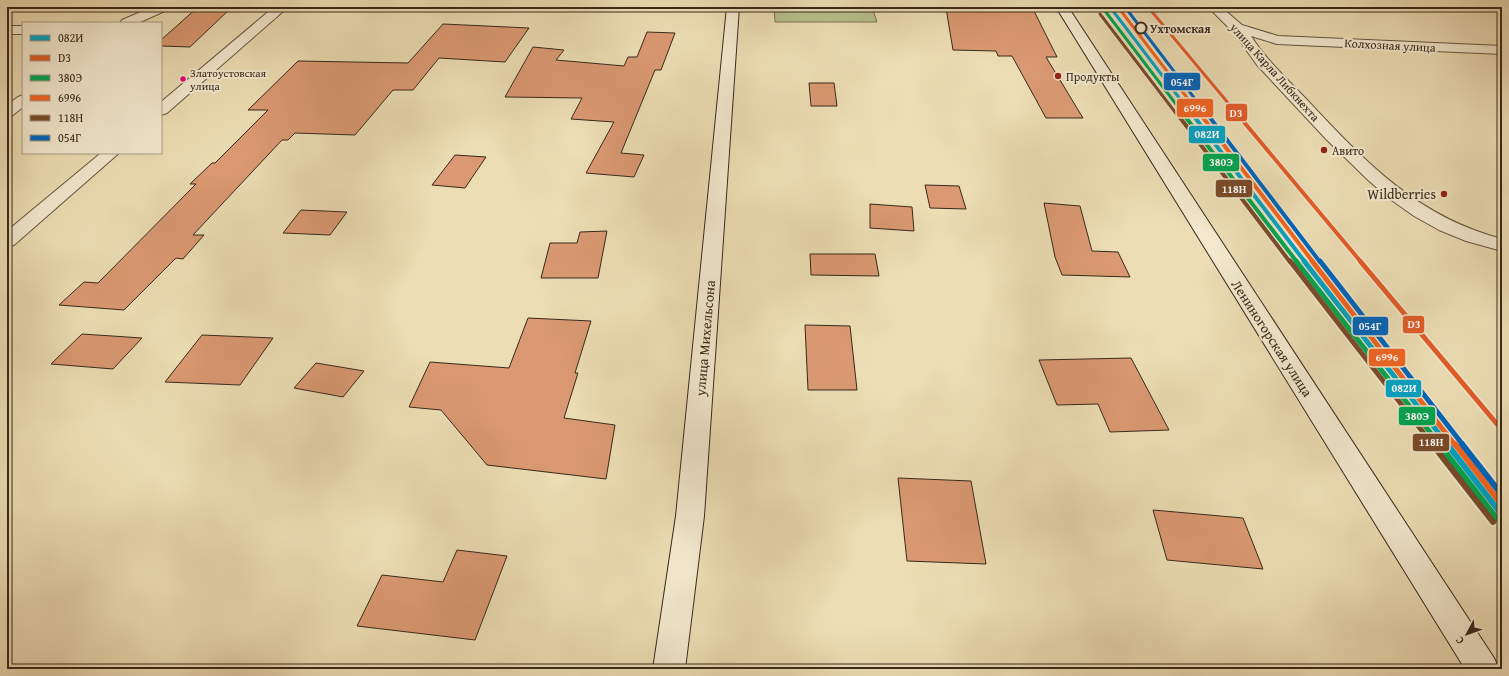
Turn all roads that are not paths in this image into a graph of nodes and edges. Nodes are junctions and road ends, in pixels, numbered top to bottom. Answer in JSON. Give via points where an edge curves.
{"nodes":[{"id":1,"x":163,"y":7,"type":"edge"},
{"id":2,"x":282,"y":7,"type":"edge"},
{"id":3,"x":733,"y":7,"type":"edge"},
{"id":4,"x":1062,"y":7,"type":"edge"},
{"id":5,"x":1214,"y":7,"type":"edge"},
{"id":6,"x":129,"y":22,"type":"edge"},
{"id":7,"x":1237,"y":28,"type":"junction"},
{"id":8,"x":7,"y":30,"type":"edge"},
{"id":9,"x":22,"y":30,"type":"edge"},
{"id":10,"x":1277,"y":40,"type":"junction"},
{"id":11,"x":1502,"y":50,"type":"edge"},
{"id":12,"x":1256,"y":53,"type":"junction"},
{"id":13,"x":22,"y":101,"type":"edge"},
{"id":14,"x":162,"y":109,"type":"edge"},
{"id":15,"x":7,"y":112,"type":"edge"},
{"id":16,"x":110,"y":154,"type":"edge"},
{"id":17,"x":7,"y":241,"type":"edge"},
{"id":18,"x":1502,"y":245,"type":"edge"},
{"id":19,"x":669,"y":669,"type":"edge"},
{"id":20,"x":1483,"y":669,"type":"edge"}],
"edges":[{"from":1,"to":6,"type":"street"},
{"from":2,"to":14,"type":"street"},
{"from":3,"to":19,"type":"street","name":"улица Михельсона","via":[[690,516]]},
{"from":4,"to":20,"type":"street","name":"Лениногорская улица"},
{"from":5,"to":7,"type":"street","name":"улица Карла Либкнехта"},
{"from":7,"to":10,"type":"street","name":"Колхозная улица"},
{"from":7,"to":12,"type":"street","name":"улица Карла Либкнехта"},
{"from":8,"to":9,"type":"street"},
{"from":10,"to":11,"type":"street","name":"Колхозная улица"},
{"from":10,"to":12,"type":"street"},
{"from":12,"to":18,"type":"street","name":"улица Карла Либкнехта","via":[[1350,156],[1386,188],[1415,210],[1434,220],[1481,241]]},
{"from":13,"to":15,"type":"street"},
{"from":16,"to":17,"type":"street"}]}
